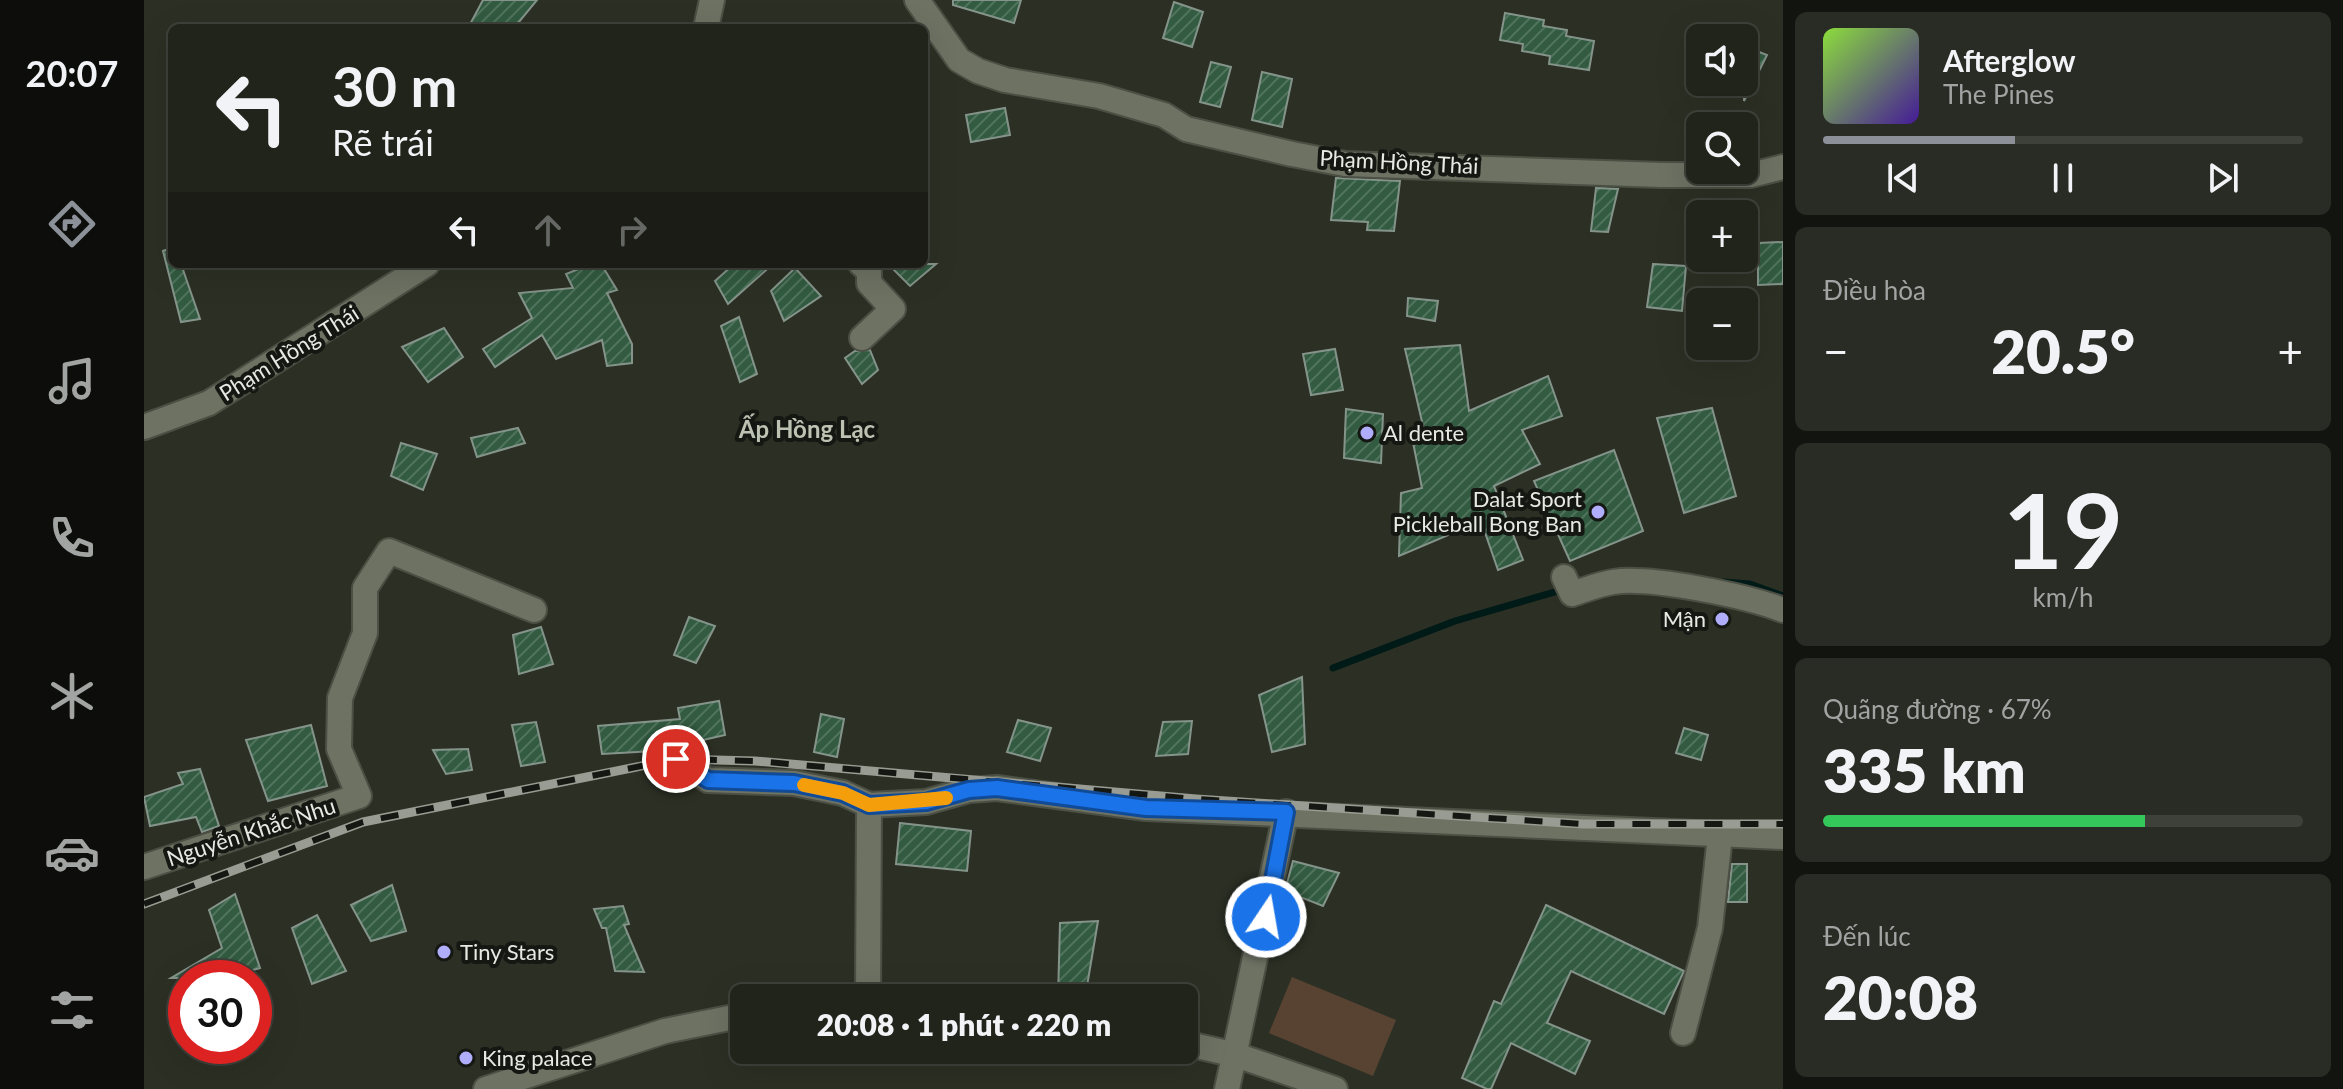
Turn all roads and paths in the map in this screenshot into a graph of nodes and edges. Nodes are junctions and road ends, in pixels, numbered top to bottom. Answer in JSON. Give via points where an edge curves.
{"nodes":[{"id":1,"x":712,"y":0,"type":"edge"},
{"id":2,"x":917,"y":0,"type":"edge"},
{"id":3,"x":707,"y":24,"type":"edge"},
{"id":4,"x":1783,"y":167,"type":"edge"},
{"id":5,"x":421,"y":268,"type":"edge"},
{"id":6,"x":866,"y":268,"type":"edge"},
{"id":7,"x":862,"y":338,"type":"dead end"},
{"id":8,"x":144,"y":427,"type":"edge"},
{"id":9,"x":1567,"y":583,"type":"dead end"},
{"id":10,"x":534,"y":610,"type":"dead end"},
{"id":11,"x":1783,"y":610,"type":"edge"},
{"id":12,"x":676,"y":759,"type":"dead end"},
{"id":13,"x":869,"y":805,"type":"junction"},
{"id":14,"x":1286,"y":812,"type":"junction"},
{"id":15,"x":1720,"y":836,"type":"junction"},
{"id":16,"x":1783,"y":837,"type":"edge"},
{"id":17,"x":144,"y":867,"type":"edge"},
{"id":18,"x":868,"y":984,"type":"edge"},
{"id":19,"x":730,"y":1018,"type":"edge"},
{"id":20,"x":1683,"y":1033,"type":"dead end"},
{"id":21,"x":1198,"y":1046,"type":"edge"},
{"id":22,"x":1236,"y":1055,"type":"junction"},
{"id":23,"x":486,"y":1089,"type":"edge"},
{"id":24,"x":1227,"y":1089,"type":"edge"},
{"id":25,"x":1335,"y":1089,"type":"edge"}],
"edges":[{"from":1,"to":3,"type":"street"},
{"from":2,"to":4,"type":"street","name":"Phạm Hồng Thái","via":[[959,60],[978,71],[1099,96],[1164,115],[1186,129],[1305,157],[1345,164],[1662,175],[1751,175]]},
{"from":5,"to":8,"type":"street","name":"Phạm Hồng Thái","via":[[209,403]]},
{"from":6,"to":7,"type":"street","via":[[869,283],[893,309]]},
{"from":9,"to":11,"type":"street","via":[[1644,583],[1752,598]]},
{"from":10,"to":17,"type":"street","name":"Nguyễn Khắc Nhu","via":[[389,551],[365,588],[365,633],[340,698],[339,749],[359,796]]},
{"from":12,"to":13,"type":"street","via":[[708,780],[794,783],[843,793]]},
{"from":13,"to":14,"type":"street","via":[[926,802],[997,788],[1146,808]]},
{"from":13,"to":18,"type":"street"},
{"from":14,"to":15,"type":"street"},
{"from":14,"to":22,"type":"street"},
{"from":15,"to":16,"type":"street"},
{"from":15,"to":20,"type":"street","via":[[1710,928]]},
{"from":19,"to":23,"type":"street","via":[[665,1031]]},
{"from":21,"to":22,"type":"street"},
{"from":22,"to":24,"type":"street"},
{"from":22,"to":25,"type":"street"}]}
